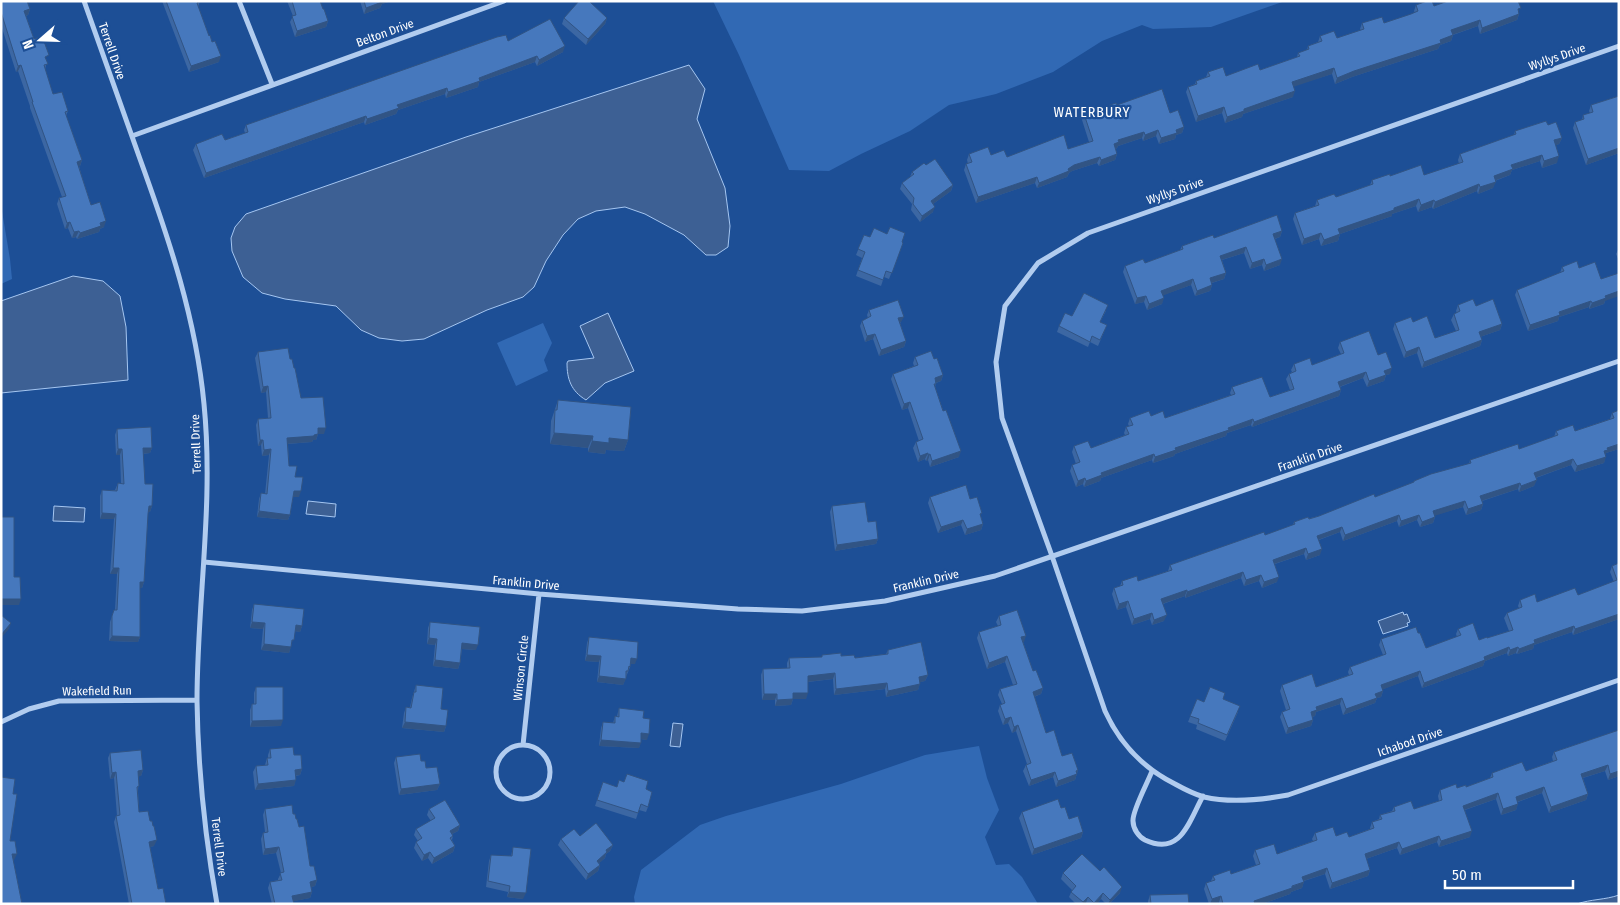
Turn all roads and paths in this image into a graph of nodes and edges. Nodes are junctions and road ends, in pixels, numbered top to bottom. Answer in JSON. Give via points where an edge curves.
{"nodes":[{"id":1,"x":84,"y":1,"type":"edge"},
{"id":2,"x":239,"y":1,"type":"edge"},
{"id":3,"x":504,"y":1,"type":"edge"},
{"id":4,"x":1619,"y":46,"type":"edge"},
{"id":5,"x":272,"y":84,"type":"junction"},
{"id":6,"x":132,"y":136,"type":"junction"},
{"id":7,"x":1619,"y":361,"type":"edge"},
{"id":8,"x":1052,"y":556,"type":"junction"},
{"id":9,"x":204,"y":562,"type":"junction"},
{"id":10,"x":539,"y":594,"type":"junction"},
{"id":11,"x":1619,"y":680,"type":"edge"},
{"id":12,"x":197,"y":700,"type":"junction"},
{"id":13,"x":1,"y":722,"type":"edge"},
{"id":14,"x":523,"y":745,"type":"junction"},
{"id":15,"x":1152,"y":771,"type":"junction"},
{"id":16,"x":1203,"y":796,"type":"junction"},
{"id":17,"x":217,"y":904,"type":"edge"}],
"edges":[{"from":1,"to":6,"type":"street","name":"Terrell Drive"},
{"from":2,"to":5,"type":"street"},
{"from":3,"to":5,"type":"street","name":"Belton Drive"},
{"from":4,"to":8,"type":"street","name":"Wyllys Drive","via":[[1088,233],[1038,263],[1005,306],[996,362],[1002,418]]},
{"from":5,"to":6,"type":"street","name":"Belton Drive"},
{"from":6,"to":9,"type":"street","name":"Terrell Drive","via":[[172,248],[198,354],[208,455]]},
{"from":7,"to":8,"type":"street","name":"Franklin Drive"},
{"from":8,"to":10,"type":"street","name":"Franklin Drive","via":[[995,576],[885,601],[802,612]]},
{"from":8,"to":15,"type":"street","name":"Ichabod Drive","via":[[1104,711],[1124,744]]},
{"from":9,"to":10,"type":"street","name":"Franklin Drive"},
{"from":9,"to":12,"type":"street","name":"Terrell Drive"},
{"from":10,"to":14,"type":"street","name":"Winson Circle"},
{"from":11,"to":16,"type":"street","name":"Ichabod Drive","via":[[1288,795],[1246,800]]},
{"from":12,"to":13,"type":"street","name":"Wakefield Run","via":[[58,700]]},
{"from":12,"to":17,"type":"street","name":"Terrell Drive","via":[[200,774]]},
{"from":14,"to":14,"type":"street","via":[[506,750],[496,765],[496,774],[498,784],[510,797],[528,800],[536,797],[548,784],[550,766],[540,751]]},
{"from":15,"to":16,"type":"street","name":"Ichabod Drive"},
{"from":15,"to":16,"type":"street","via":[[1133,822],[1142,838],[1165,845],[1178,840]]}]}
